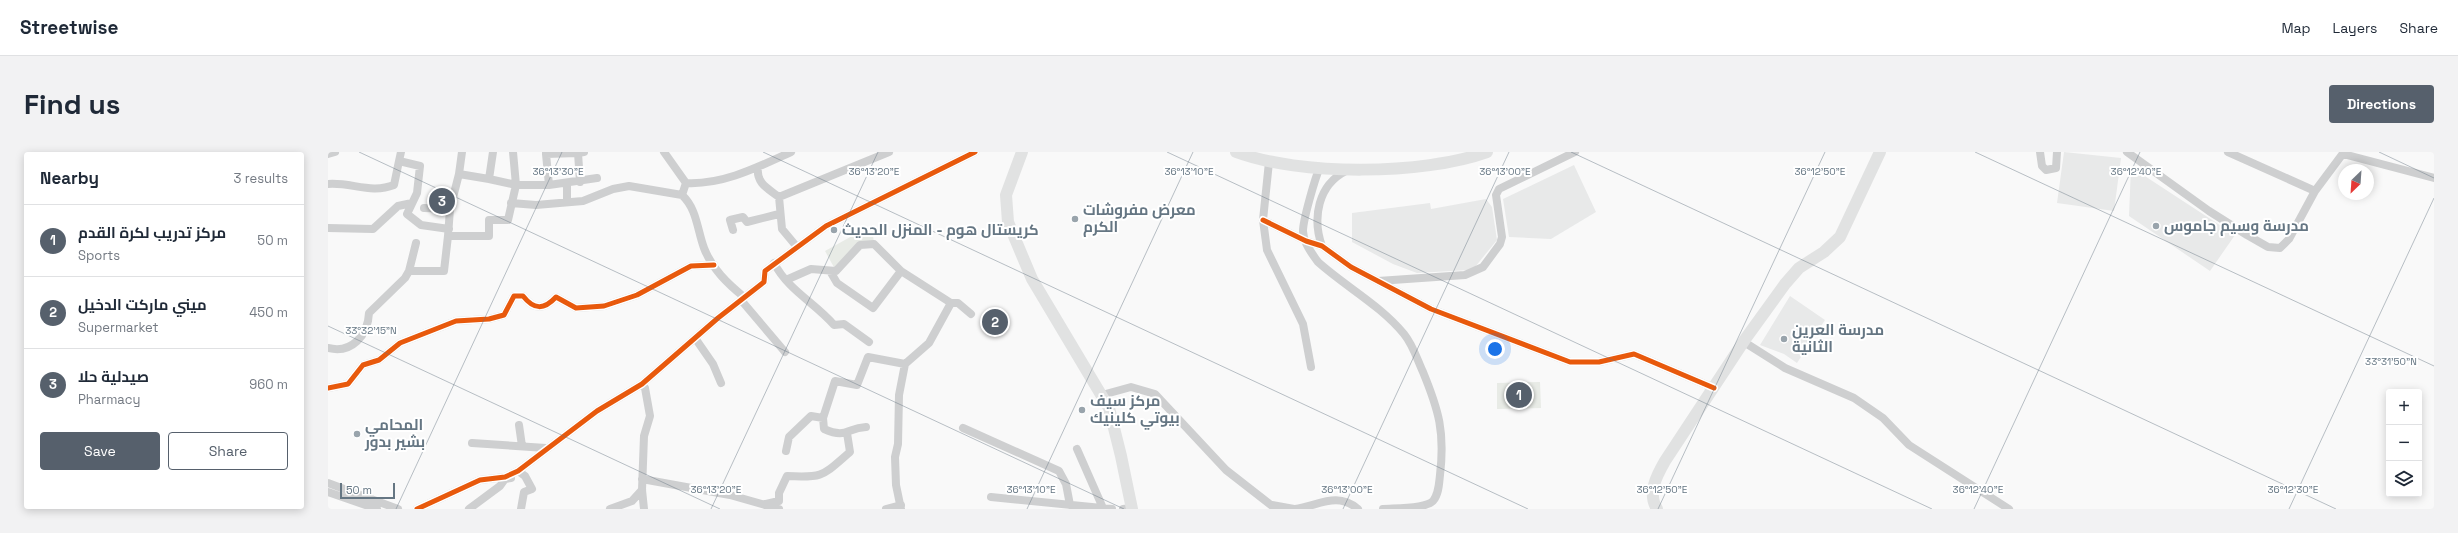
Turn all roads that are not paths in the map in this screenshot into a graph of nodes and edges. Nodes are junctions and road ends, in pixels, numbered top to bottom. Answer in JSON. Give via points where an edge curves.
{"nodes":[{"id":1,"x":335,"y":152,"type":"edge"},
{"id":2,"x":401,"y":152,"type":"edge"},
{"id":3,"x":462,"y":152,"type":"edge"},
{"id":4,"x":493,"y":152,"type":"edge"},
{"id":5,"x":513,"y":152,"type":"edge"},
{"id":6,"x":664,"y":152,"type":"edge"},
{"id":7,"x":791,"y":152,"type":"edge"},
{"id":8,"x":889,"y":152,"type":"edge"},
{"id":9,"x":975,"y":152,"type":"edge"},
{"id":10,"x":1022,"y":152,"type":"edge"},
{"id":11,"x":1236,"y":152,"type":"edge"},
{"id":12,"x":1487,"y":152,"type":"edge"},
{"id":13,"x":1575,"y":152,"type":"edge"},
{"id":14,"x":1880,"y":152,"type":"edge"},
{"id":15,"x":2040,"y":152,"type":"edge"},
{"id":16,"x":2057,"y":152,"type":"edge"},
{"id":17,"x":2127,"y":152,"type":"edge"},
{"id":18,"x":2228,"y":152,"type":"edge"},
{"id":19,"x":546,"y":153,"type":"edge"},
{"id":20,"x":581,"y":153,"type":"edge"},
{"id":21,"x":2344,"y":153,"type":"edge"},
{"id":22,"x":328,"y":154,"type":"edge"},
{"id":23,"x":399,"y":161,"type":"junction"},
{"id":24,"x":1269,"y":162,"type":"junction"},
{"id":25,"x":758,"y":167,"type":"junction"},
{"id":26,"x":1320,"y":167,"type":"junction"},
{"id":27,"x":1351,"y":168,"type":"junction"},
{"id":28,"x":459,"y":174,"type":"junction"},
{"id":29,"x":597,"y":178,"type":"dead end"},
{"id":30,"x":2434,"y":178,"type":"edge"},
{"id":31,"x":489,"y":179,"type":"junction"},
{"id":32,"x":580,"y":182,"type":"junction"},
{"id":33,"x":567,"y":183,"type":"junction"},
{"id":34,"x":686,"y":183,"type":"junction"},
{"id":35,"x":328,"y":184,"type":"edge"},
{"id":36,"x":516,"y":185,"type":"junction"},
{"id":37,"x":549,"y":185,"type":"junction"},
{"id":38,"x":2316,"y":191,"type":"junction"},
{"id":39,"x":682,"y":195,"type":"junction"},
{"id":40,"x":779,"y":197,"type":"junction"},
{"id":41,"x":567,"y":202,"type":"junction"},
{"id":42,"x":412,"y":203,"type":"junction"},
{"id":43,"x":511,"y":203,"type":"junction"},
{"id":44,"x":424,"y":208,"type":"dead end"},
{"id":45,"x":450,"y":209,"type":"junction"},
{"id":46,"x":779,"y":214,"type":"junction"},
{"id":47,"x":1263,"y":220,"type":"junction"},
{"id":48,"x":328,"y":228,"type":"edge"},
{"id":49,"x":732,"y":230,"type":"dead end"},
{"id":50,"x":449,"y":232,"type":"junction"},
{"id":51,"x":1306,"y":241,"type":"junction"},
{"id":52,"x":416,"y":243,"type":"dead end"},
{"id":53,"x":1322,"y":246,"type":"junction"},
{"id":54,"x":797,"y":247,"type":"junction"},
{"id":55,"x":774,"y":263,"type":"junction"},
{"id":56,"x":714,"y":265,"type":"junction"},
{"id":57,"x":409,"y":271,"type":"junction"},
{"id":58,"x":830,"y":271,"type":"junction"},
{"id":59,"x":901,"y":271,"type":"junction"},
{"id":60,"x":786,"y":280,"type":"junction"},
{"id":61,"x":1377,"y":281,"type":"junction"},
{"id":62,"x":743,"y":299,"type":"junction"},
{"id":63,"x":951,"y":303,"type":"junction"},
{"id":64,"x":971,"y":314,"type":"dead end"},
{"id":65,"x":695,"y":338,"type":"junction"},
{"id":66,"x":869,"y":342,"type":"dead end"},
{"id":67,"x":1744,"y":342,"type":"junction"},
{"id":68,"x":328,"y":348,"type":"edge"},
{"id":69,"x":785,"y":352,"type":"dead end"},
{"id":70,"x":905,"y":364,"type":"junction"},
{"id":71,"x":1311,"y":368,"type":"dead end"},
{"id":72,"x":721,"y":383,"type":"dead end"},
{"id":73,"x":642,"y":384,"type":"junction"},
{"id":74,"x":328,"y":388,"type":"edge"},
{"id":75,"x":1714,"y":388,"type":"junction"},
{"id":76,"x":1102,"y":395,"type":"junction"},
{"id":77,"x":823,"y":418,"type":"junction"},
{"id":78,"x":519,"y":425,"type":"dead end"},
{"id":79,"x":866,"y":427,"type":"dead end"},
{"id":80,"x":963,"y":428,"type":"dead end"},
{"id":81,"x":846,"y":433,"type":"junction"},
{"id":82,"x":472,"y":443,"type":"dead end"},
{"id":83,"x":522,"y":446,"type":"junction"},
{"id":84,"x":546,"y":448,"type":"junction"},
{"id":85,"x":1077,"y":449,"type":"dead end"},
{"id":86,"x":786,"y":451,"type":"dead end"},
{"id":87,"x":518,"y":472,"type":"junction"},
{"id":88,"x":642,"y":479,"type":"junction"},
{"id":89,"x":328,"y":483,"type":"edge"},
{"id":90,"x":642,"y":490,"type":"junction"},
{"id":91,"x":328,"y":492,"type":"edge"},
{"id":92,"x":991,"y":497,"type":"dead end"},
{"id":93,"x":763,"y":504,"type":"junction"},
{"id":94,"x":1070,"y":505,"type":"junction"},
{"id":95,"x":901,"y":507,"type":"edge"},
{"id":96,"x":1274,"y":507,"type":"edge"},
{"id":97,"x":1103,"y":508,"type":"junction"},
{"id":98,"x":377,"y":509,"type":"edge"},
{"id":99,"x":398,"y":509,"type":"edge"},
{"id":100,"x":417,"y":509,"type":"edge"},
{"id":101,"x":469,"y":509,"type":"edge"},
{"id":102,"x":522,"y":509,"type":"edge"},
{"id":103,"x":610,"y":509,"type":"edge"},
{"id":104,"x":644,"y":509,"type":"edge"},
{"id":105,"x":779,"y":509,"type":"edge"},
{"id":106,"x":886,"y":509,"type":"edge"},
{"id":107,"x":1112,"y":509,"type":"edge"},
{"id":108,"x":1129,"y":509,"type":"edge"},
{"id":109,"x":1295,"y":509,"type":"edge"},
{"id":110,"x":1358,"y":509,"type":"edge"},
{"id":111,"x":1383,"y":509,"type":"edge"},
{"id":112,"x":1657,"y":509,"type":"edge"},
{"id":113,"x":2009,"y":509,"type":"edge"}],
"edges":[{"from":1,"to":22,"type":"street"},
{"from":2,"to":23,"type":"street"},
{"from":3,"to":28,"type":"street"},
{"from":4,"to":31,"type":"street"},
{"from":5,"to":36,"type":"street"},
{"from":6,"to":34,"type":"street"},
{"from":7,"to":25,"type":"street"},
{"from":8,"to":40,"type":"street"},
{"from":9,"to":54,"type":"street","via":[[863,206],[826,226]]},
{"from":10,"to":76,"type":"main road","via":[[1006,195],[1008,222],[1032,279]]},
{"from":11,"to":24,"type":"main road"},
{"from":12,"to":27,"type":"main road","via":[[1435,165],[1387,169]]},
{"from":13,"to":61,"type":"street","via":[[1499,188],[1496,195],[1502,237],[1500,244],[1483,267],[1474,272],[1441,278]]},
{"from":14,"to":67,"type":"main road","via":[[1840,237],[1824,252],[1799,268]]},
{"from":15,"to":16,"type":"street","via":[[2042,166],[2046,170],[2056,168]]},
{"from":17,"to":38,"type":"street","via":[[2209,211],[2268,247],[2280,248],[2289,239]]},
{"from":18,"to":38,"type":"street"},
{"from":19,"to":20,"type":"street"},
{"from":19,"to":37,"type":"street"},
{"from":20,"to":32,"type":"street"},
{"from":21,"to":30,"type":"street"},
{"from":21,"to":38,"type":"street"},
{"from":23,"to":35,"type":"street","via":[[394,185],[384,188],[361,188]]},
{"from":23,"to":42,"type":"street","via":[[420,166],[417,193]]},
{"from":24,"to":26,"type":"main road"},
{"from":24,"to":47,"type":"street"},
{"from":25,"to":34,"type":"street","via":[[718,180]]},
{"from":25,"to":40,"type":"street","via":[[757,176],[760,182]]},
{"from":26,"to":27,"type":"main road"},
{"from":26,"to":51,"type":"street","via":[[1315,178],[1303,231]]},
{"from":27,"to":53,"type":"street","via":[[1336,176],[1327,186],[1321,199],[1317,231]]},
{"from":28,"to":31,"type":"street"},
{"from":28,"to":45,"type":"street"},
{"from":29,"to":32,"type":"street"},
{"from":31,"to":36,"type":"street"},
{"from":32,"to":33,"type":"street"},
{"from":33,"to":37,"type":"street"},
{"from":33,"to":41,"type":"street"},
{"from":34,"to":39,"type":"street"},
{"from":36,"to":37,"type":"street"},
{"from":36,"to":43,"type":"street"},
{"from":39,"to":41,"type":"street","via":[[624,186],[583,201]]},
{"from":39,"to":56,"type":"street","via":[[691,207],[704,248]]},
{"from":40,"to":46,"type":"street"},
{"from":41,"to":43,"type":"street","via":[[536,205]]},
{"from":42,"to":48,"type":"street","via":[[398,206],[373,229]]},
{"from":42,"to":50,"type":"street","via":[[407,214],[421,225]]},
{"from":43,"to":50,"type":"street","via":[[508,220],[489,220],[489,236]]},
{"from":44,"to":45,"type":"street"},
{"from":45,"to":50,"type":"street"},
{"from":46,"to":49,"type":"street","via":[[747,222],[743,217],[730,220]]},
{"from":46,"to":54,"type":"street","via":[[782,229]]},
{"from":47,"to":51,"type":"street"},
{"from":47,"to":71,"type":"street","via":[[1272,262],[1304,324]]},
{"from":50,"to":57,"type":"street","via":[[444,271]]},
{"from":51,"to":53,"type":"street"},
{"from":51,"to":111,"type":"street","via":[[1318,262],[1385,315],[1404,335],[1415,353],[1435,400],[1442,427],[1443,453],[1437,495],[1426,505]]},
{"from":52,"to":57,"type":"street"},
{"from":53,"to":61,"type":"street","via":[[1351,267]]},
{"from":54,"to":55,"type":"street"},
{"from":55,"to":60,"type":"street","via":[[780,276]]},
{"from":55,"to":62,"type":"street","via":[[765,271],[764,282]]},
{"from":56,"to":62,"type":"street"},
{"from":56,"to":74,"type":"street","via":[[691,266],[637,295],[587,309],[576,308],[556,297],[550,304],[537,307],[530,305],[523,296],[514,296],[504,315],[489,319],[456,321],[400,344],[379,360],[363,365],[348,384]]},
{"from":57,"to":68,"type":"street","via":[[369,313],[362,339],[346,349]]},
{"from":58,"to":59,"type":"street","via":[[836,271],[843,266],[860,245],[874,244]]},
{"from":58,"to":59,"type":"street","via":[[838,283],[873,308]]},
{"from":58,"to":60,"type":"street","via":[[811,268]]},
{"from":59,"to":63,"type":"street"},
{"from":60,"to":66,"type":"street","via":[[800,296],[819,309],[834,325],[844,324]]},
{"from":61,"to":75,"type":"street","via":[[1431,309],[1570,362],[1599,362],[1634,354]]},
{"from":62,"to":65,"type":"street"},
{"from":62,"to":69,"type":"street"},
{"from":63,"to":64,"type":"street","via":[[958,303]]},
{"from":63,"to":70,"type":"street","via":[[929,343]]},
{"from":65,"to":72,"type":"street","via":[[713,364]]},
{"from":65,"to":73,"type":"street"},
{"from":67,"to":75,"type":"main road"},
{"from":67,"to":113,"type":"street","via":[[1785,368],[1865,405],[1883,418],[1909,445]]},
{"from":70,"to":77,"type":"street","via":[[868,357],[857,385],[835,381]]},
{"from":70,"to":95,"type":"street","via":[[899,395],[898,444],[895,457],[896,484]]},
{"from":73,"to":84,"type":"street","via":[[608,403]]},
{"from":73,"to":88,"type":"street","via":[[650,416],[644,436]]},
{"from":75,"to":112,"type":"main road","via":[[1656,477],[1653,503]]},
{"from":76,"to":96,"type":"street","via":[[1131,387],[1155,394],[1226,470]]},
{"from":76,"to":108,"type":"main road","via":[[1121,456]]},
{"from":77,"to":81,"type":"street","via":[[824,429],[837,435]]},
{"from":77,"to":86,"type":"street","via":[[811,416],[789,437]]},
{"from":78,"to":83,"type":"street"},
{"from":79,"to":81,"type":"street","via":[[856,427]]},
{"from":80,"to":94,"type":"street","via":[[1059,471],[1066,484]]},
{"from":81,"to":93,"type":"street","via":[[850,452],[824,475],[798,478],[787,476],[779,492],[779,501]]},
{"from":82,"to":83,"type":"street"},
{"from":83,"to":84,"type":"street"},
{"from":84,"to":87,"type":"street"},
{"from":85,"to":97,"type":"street"},
{"from":87,"to":100,"type":"street","via":[[505,477],[480,480]]},
{"from":87,"to":101,"type":"street","via":[[515,478],[505,479],[500,486]]},
{"from":87,"to":102,"type":"street","via":[[525,476],[532,489],[524,492]]},
{"from":88,"to":90,"type":"street"},
{"from":88,"to":93,"type":"street","via":[[730,495]]},
{"from":89,"to":99,"type":"street"},
{"from":90,"to":103,"type":"street","via":[[632,501]]},
{"from":90,"to":104,"type":"street"},
{"from":91,"to":98,"type":"street"},
{"from":92,"to":94,"type":"street"},
{"from":93,"to":105,"type":"street"},
{"from":94,"to":97,"type":"street"},
{"from":95,"to":106,"type":"street"},
{"from":96,"to":109,"type":"street"},
{"from":97,"to":107,"type":"street"},
{"from":109,"to":110,"type":"street","via":[[1337,499]]}]}
